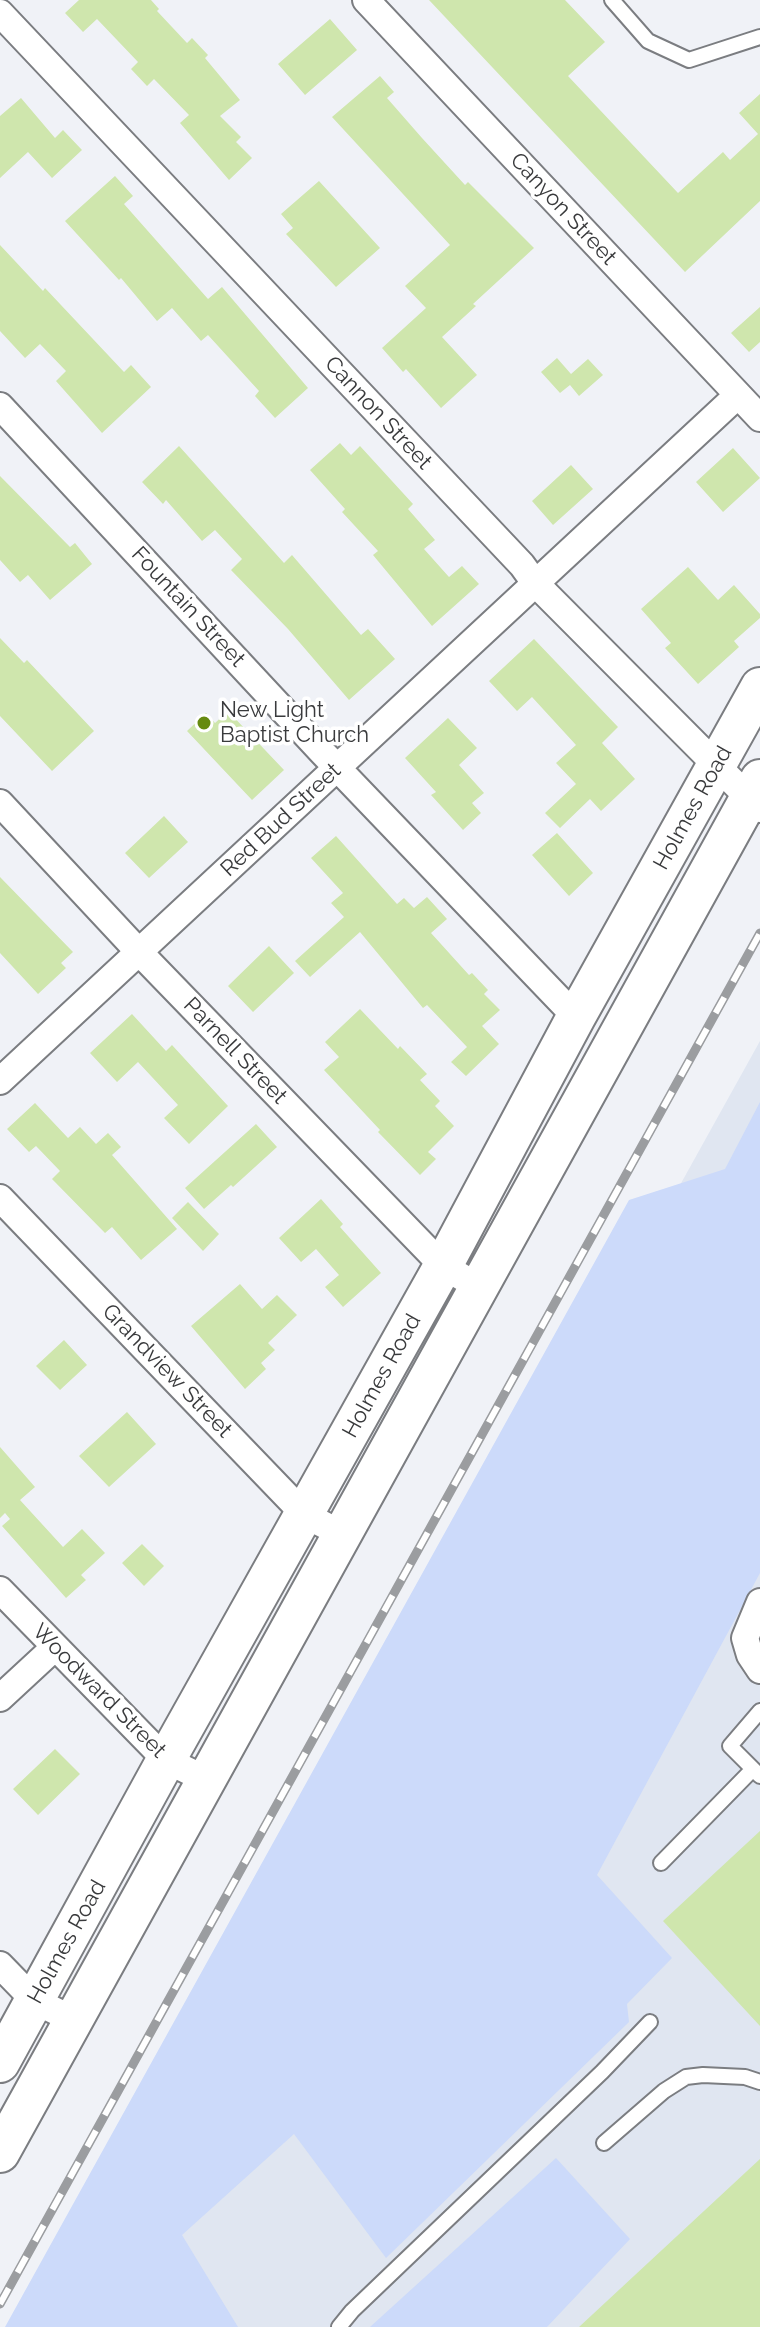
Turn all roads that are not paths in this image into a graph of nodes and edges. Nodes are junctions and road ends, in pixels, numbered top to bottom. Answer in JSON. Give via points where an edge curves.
{"nodes":[{"id":1,"x":366,"y":0,"type":"edge"},
{"id":2,"x":612,"y":0,"type":"edge"},
{"id":3,"x":0,"y":13,"type":"edge"},
{"id":4,"x":760,"y":37,"type":"edge"},
{"id":5,"x":738,"y":395,"type":"junction"},
{"id":6,"x":0,"y":406,"type":"edge"},
{"id":7,"x":760,"y":418,"type":"edge"},
{"id":8,"x":535,"y":583,"type":"junction"},
{"id":9,"x":760,"y":687,"type":"edge"},
{"id":10,"x":718,"y":765,"type":"junction"},
{"id":11,"x":338,"y":766,"type":"junction"},
{"id":12,"x":757,"y":795,"type":"edge"},
{"id":13,"x":0,"y":803,"type":"edge"},
{"id":14,"x":139,"y":952,"type":"junction"},
{"id":15,"x":576,"y":1017,"type":"junction"},
{"id":16,"x":0,"y":1081,"type":"edge"},
{"id":17,"x":0,"y":1198,"type":"edge"},
{"id":18,"x":443,"y":1266,"type":"junction"},
{"id":19,"x":479,"y":1287,"type":"junction"},
{"id":20,"x":305,"y":1515,"type":"junction"},
{"id":21,"x":342,"y":1534,"type":"junction"},
{"id":22,"x":0,"y":1590,"type":"edge"},
{"id":23,"x":760,"y":1602,"type":"edge"},
{"id":24,"x":54,"y":1648,"type":"junction"},
{"id":25,"x":760,"y":1670,"type":"edge"},
{"id":26,"x":0,"y":1698,"type":"edge"},
{"id":27,"x":760,"y":1711,"type":"edge"},
{"id":28,"x":166,"y":1760,"type":"junction"},
{"id":29,"x":757,"y":1773,"type":"edge"},
{"id":30,"x":207,"y":1780,"type":"junction"},
{"id":31,"x":661,"y":1863,"type":"dead end"},
{"id":32,"x":0,"y":1965,"type":"edge"},
{"id":33,"x":35,"y":2001,"type":"junction"},
{"id":34,"x":74,"y":2020,"type":"junction"},
{"id":35,"x":650,"y":2022,"type":"dead end"},
{"id":36,"x":0,"y":2063,"type":"edge"},
{"id":37,"x":760,"y":2082,"type":"edge"},
{"id":38,"x":604,"y":2143,"type":"dead end"},
{"id":39,"x":0,"y":2153,"type":"edge"},
{"id":40,"x":339,"y":2327,"type":"edge"}],
"edges":[{"from":1,"to":5,"type":"street","name":"Canyon Street"},
{"from":2,"to":4,"type":"lane","via":[[648,41],[689,60]]},
{"from":3,"to":8,"type":"street","name":"Cannon Street"},
{"from":5,"to":7,"type":"street","name":"Canyon Street"},
{"from":5,"to":8,"type":"street","name":"Red Bud Street"},
{"from":6,"to":11,"type":"street","name":"Fountain Street"},
{"from":8,"to":10,"type":"street","name":"Cannon Street"},
{"from":8,"to":11,"type":"street","name":"Red Bud Street"},
{"from":9,"to":10,"type":"main road","name":"Holmes Road"},
{"from":10,"to":12,"type":"street","name":"Cannon Street"},
{"from":10,"to":15,"type":"main road","name":"Holmes Road"},
{"from":11,"to":14,"type":"street","name":"Red Bud Street"},
{"from":11,"to":15,"type":"street","name":"Fountain Street"},
{"from":12,"to":19,"type":"main road","name":"Holmes Road"},
{"from":13,"to":14,"type":"street","name":"Parnell Street"},
{"from":14,"to":16,"type":"street","name":"Red Bud Street"},
{"from":14,"to":18,"type":"street","name":"Parnell Street"},
{"from":15,"to":18,"type":"main road","name":"Holmes Road"},
{"from":17,"to":20,"type":"street","name":"Grandview Street"},
{"from":18,"to":19,"type":"street","name":"Parnell Street"},
{"from":18,"to":20,"type":"main road","name":"Holmes Road"},
{"from":19,"to":21,"type":"main road","name":"Holmes Road"},
{"from":20,"to":21,"type":"street","name":"Grandview Street"},
{"from":20,"to":28,"type":"main road","name":"Holmes Road"},
{"from":21,"to":30,"type":"main road","name":"Holmes Road"},
{"from":22,"to":24,"type":"street","name":"Woodward Street"},
{"from":23,"to":25,"type":"street","via":[[745,1638]]},
{"from":24,"to":26,"type":"street"},
{"from":24,"to":28,"type":"street","name":"Woodward Street"},
{"from":27,"to":29,"type":"lane","via":[[730,1746]]},
{"from":28,"to":30,"type":"street","name":"Woodward Street"},
{"from":28,"to":33,"type":"main road","name":"Holmes Road"},
{"from":29,"to":31,"type":"lane"},
{"from":30,"to":34,"type":"main road","name":"Holmes Road"},
{"from":32,"to":33,"type":"street"},
{"from":33,"to":34,"type":"street"},
{"from":33,"to":36,"type":"main road","name":"Holmes Road"},
{"from":34,"to":39,"type":"main road","name":"Holmes Road"},
{"from":35,"to":40,"type":"lane"},
{"from":37,"to":38,"type":"lane","via":[[686,2077]]}]}
